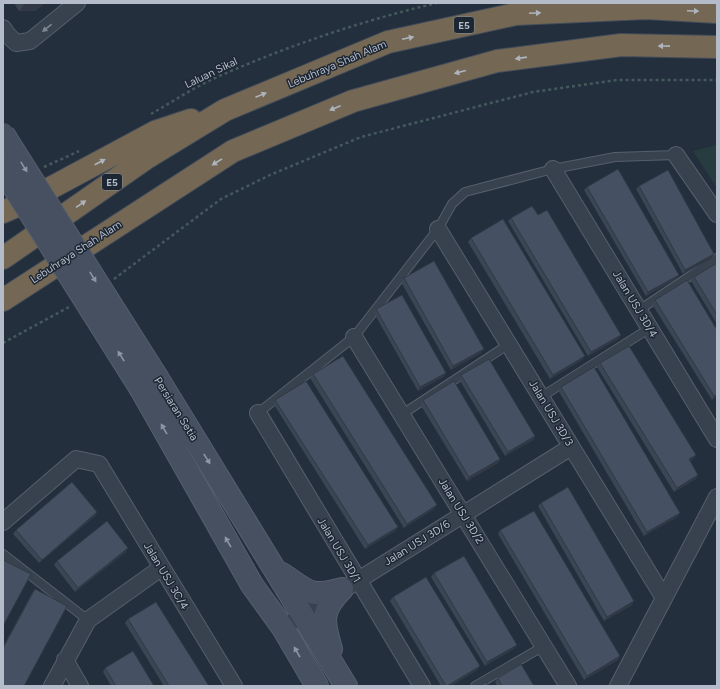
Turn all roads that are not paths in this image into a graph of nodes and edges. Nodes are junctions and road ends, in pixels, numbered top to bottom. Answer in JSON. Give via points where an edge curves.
{"nodes":[{"id":1,"x":77,"y":3,"type":"edge"},
{"id":2,"x":717,"y":12,"type":"edge"},
{"id":3,"x":3,"y":28,"type":"edge"},
{"id":4,"x":717,"y":47,"type":"edge"},
{"id":5,"x":225,"y":110,"type":"junction"},
{"id":6,"x":3,"y":134,"type":"edge"},
{"id":7,"x":676,"y":155,"type":"joint"},
{"id":8,"x":553,"y":169,"type":"junction"},
{"id":9,"x":3,"y":170,"type":"edge"},
{"id":10,"x":3,"y":212,"type":"edge"},
{"id":11,"x":717,"y":214,"type":"edge"},
{"id":12,"x":438,"y":229,"type":"junction"},
{"id":13,"x":3,"y":258,"type":"edge"},
{"id":14,"x":717,"y":258,"type":"edge"},
{"id":15,"x":51,"y":268,"type":"junction"},
{"id":16,"x":3,"y":300,"type":"edge"},
{"id":17,"x":638,"y":310,"type":"junction"},
{"id":18,"x":3,"y":312,"type":"edge"},
{"id":19,"x":650,"y":328,"type":"junction"},
{"id":20,"x":354,"y":337,"type":"junction"},
{"id":21,"x":509,"y":344,"type":"junction"},
{"id":22,"x":149,"y":384,"type":"junction"},
{"id":23,"x":541,"y":397,"type":"junction"},
{"id":24,"x":258,"y":413,"type":"joint"},
{"id":25,"x":401,"y":414,"type":"junction"},
{"id":26,"x":717,"y":439,"type":"edge"},
{"id":27,"x":571,"y":447,"type":"junction"},
{"id":28,"x":717,"y":497,"type":"edge"},
{"id":29,"x":463,"y":514,"type":"junction"},
{"id":30,"x":3,"y":522,"type":"edge"},
{"id":31,"x":3,"y":554,"type":"edge"},
{"id":32,"x":160,"y":568,"type":"junction"},
{"id":33,"x":274,"y":568,"type":"junction"},
{"id":34,"x":349,"y":584,"type":"junction"},
{"id":35,"x":664,"y":598,"type":"junction"},
{"id":36,"x":302,"y":613,"type":"junction"},
{"id":37,"x":88,"y":620,"type":"junction"},
{"id":38,"x":284,"y":628,"type":"junction"},
{"id":39,"x":544,"y":646,"type":"junction"},
{"id":40,"x":65,"y":660,"type":"junction"},
{"id":41,"x":342,"y":679,"type":"edge"},
{"id":42,"x":52,"y":686,"type":"edge"},
{"id":43,"x":80,"y":686,"type":"edge"},
{"id":44,"x":234,"y":686,"type":"edge"},
{"id":45,"x":317,"y":686,"type":"edge"},
{"id":46,"x":422,"y":686,"type":"edge"},
{"id":47,"x":476,"y":686,"type":"edge"},
{"id":48,"x":568,"y":686,"type":"edge"},
{"id":49,"x":618,"y":686,"type":"edge"}],
"edges":[{"from":1,"to":3,"type":"street","one_way":true,"via":[[30,41],[16,42]]},
{"from":5,"to":2,"type":"highway","name":"Lebuhraya Shah Alam","number":"E5","one_way":true,"via":[[388,42],[516,14],[646,8]]},
{"from":4,"to":15,"type":"highway","name":"Lebuhraya Shah Alam","one_way":true,"via":[[621,45],[498,61],[353,101],[233,151]]},
{"from":10,"to":5,"type":"highway","one_way":true,"via":[[155,132]]},
{"from":13,"to":5,"type":"highway","name":"Lebuhraya Shah Alam","number":"E5","one_way":true,"via":[[148,157]]},
{"from":6,"to":22,"type":"main road","name":"Persiaran Setia","one_way":true,"bridge":true},
{"from":7,"to":8,"type":"lane","via":[[615,157]]},
{"from":7,"to":11,"type":"street"},
{"from":8,"to":12,"type":"lane","via":[[465,192],[452,204]]},
{"from":8,"to":17,"type":"street","name":"Jalan USJ 3D/4"},
{"from":22,"to":9,"type":"main road","name":"Persiaran Setia","one_way":true,"bridge":true},
{"from":12,"to":20,"type":"lane"},
{"from":12,"to":21,"type":"street","name":"Jalan USJ 3D/3"},
{"from":14,"to":17,"type":"lane"},
{"from":15,"to":16,"type":"highway","name":"Lebuhraya Shah Alam"},
{"from":15,"to":18,"type":"highway"},
{"from":17,"to":19,"type":"street","name":"Jalan USJ 3D/4"},
{"from":19,"to":23,"type":"lane"},
{"from":19,"to":26,"type":"street","name":"Jalan USJ 3D/4"},
{"from":20,"to":24,"type":"lane"},
{"from":20,"to":25,"type":"street","name":"Jalan USJ 3D/2"},
{"from":21,"to":23,"type":"street","name":"Jalan USJ 3D/3"},
{"from":21,"to":25,"type":"lane"},
{"from":22,"to":33,"type":"main road","name":"Persiaran Setia","one_way":true},
{"from":38,"to":22,"type":"main road","name":"Persiaran Setia","one_way":true,"via":[[252,585]]},
{"from":23,"to":27,"type":"street","name":"Jalan USJ 3D/3"},
{"from":24,"to":34,"type":"street","name":"Jalan USJ 3D/1"},
{"from":25,"to":29,"type":"street","name":"Jalan USJ 3D/2"},
{"from":27,"to":29,"type":"street","name":"Jalan USJ 3D/6"},
{"from":27,"to":35,"type":"street","name":"Jalan USJ 3D/3"},
{"from":28,"to":35,"type":"street"},
{"from":29,"to":34,"type":"street","name":"Jalan USJ 3D/6"},
{"from":29,"to":39,"type":"street","name":"Jalan USJ 3D/2"},
{"from":30,"to":32,"type":"street","name":"Jalan USJ 3C/4","via":[[76,459],[99,464]]},
{"from":31,"to":37,"type":"lane"},
{"from":32,"to":37,"type":"street"},
{"from":32,"to":44,"type":"street","name":"Jalan USJ 3C/4"},
{"from":33,"to":34,"type":"main road","via":[[312,594],[326,593]]},
{"from":33,"to":36,"type":"main road","name":"Persiaran Setia"},
{"from":34,"to":36,"type":"street","name":"Jalan USJ 3D/6"},
{"from":34,"to":41,"type":"main road","via":[[328,606],[324,617]]},
{"from":34,"to":46,"type":"street","name":"Jalan USJ 3D/1"},
{"from":35,"to":49,"type":"street"},
{"from":36,"to":38,"type":"street","name":"Jalan USJ 3D/6"},
{"from":36,"to":41,"type":"main road","name":"Persiaran Setia"},
{"from":37,"to":40,"type":"street"},
{"from":45,"to":38,"type":"main road","name":"Persiaran Setia","one_way":true},
{"from":39,"to":47,"type":"lane"},
{"from":39,"to":48,"type":"street","name":"Jalan USJ 3D/2"},
{"from":40,"to":42,"type":"street"},
{"from":40,"to":43,"type":"street"}]}
